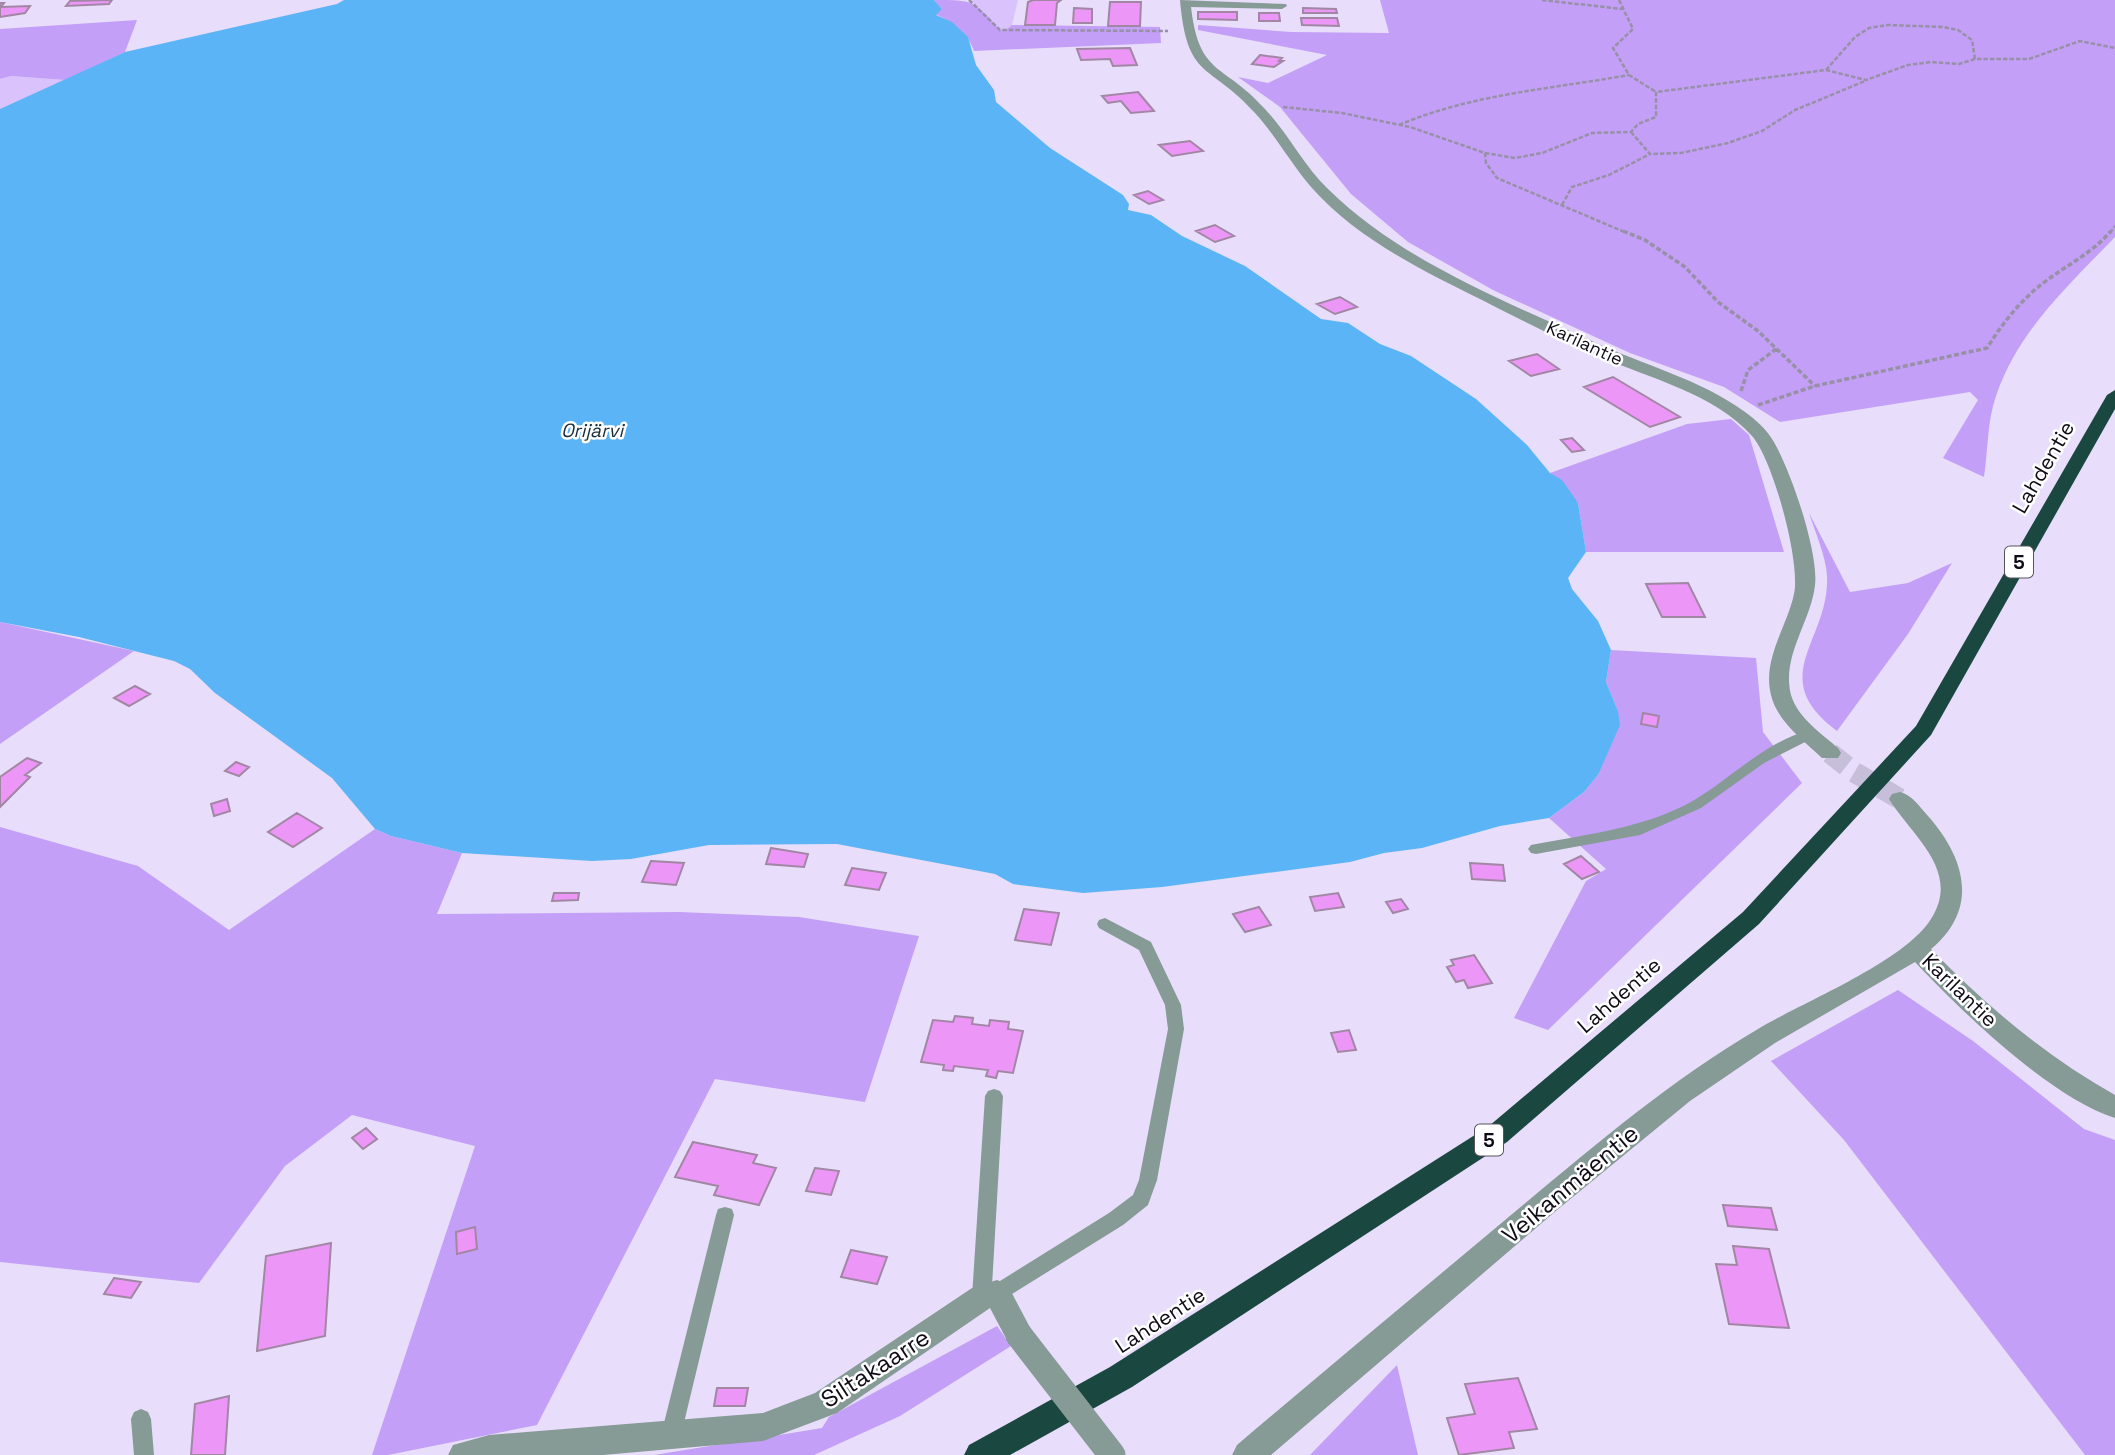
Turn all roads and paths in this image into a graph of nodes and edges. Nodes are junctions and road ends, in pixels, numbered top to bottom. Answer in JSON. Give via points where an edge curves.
{"nodes":[{"id":1,"x":968,"y":0,"type":"edge"},
{"id":2,"x":1542,"y":0,"type":"edge"},
{"id":3,"x":1619,"y":0,"type":"edge"},
{"id":4,"x":1186,"y":2,"type":"edge"},
{"id":5,"x":1282,"y":6,"type":"dead end"},
{"id":6,"x":1622,"y":9,"type":"junction"},
{"id":7,"x":1171,"y":31,"type":"dead end"},
{"id":8,"x":2115,"y":48,"type":"edge"},
{"id":9,"x":1975,"y":59,"type":"junction"},
{"id":10,"x":1826,"y":70,"type":"junction"},
{"id":11,"x":1629,"y":75,"type":"junction"},
{"id":12,"x":1866,"y":80,"type":"junction"},
{"id":13,"x":1656,"y":92,"type":"junction"},
{"id":14,"x":1254,"y":104,"type":"junction"},
{"id":15,"x":1399,"y":125,"type":"junction"},
{"id":16,"x":1631,"y":132,"type":"junction"},
{"id":17,"x":1485,"y":153,"type":"junction"},
{"id":18,"x":1650,"y":154,"type":"junction"},
{"id":19,"x":1562,"y":205,"type":"junction"},
{"id":20,"x":2115,"y":226,"type":"edge"},
{"id":21,"x":1776,"y":349,"type":"junction"},
{"id":22,"x":1815,"y":386,"type":"junction"},
{"id":23,"x":2115,"y":395,"type":"edge"},
{"id":24,"x":1735,"y":412,"type":"junction"},
{"id":25,"x":1810,"y":734,"type":"junction"},
{"id":26,"x":1830,"y":753,"type":"tunnel mouth"},
{"id":27,"x":1900,"y":799,"type":"tunnel mouth"},
{"id":28,"x":1536,"y":849,"type":"dead end"},
{"id":29,"x":1105,"y":924,"type":"dead end"},
{"id":30,"x":1917,"y":949,"type":"junction"},
{"id":31,"x":994,"y":1096,"type":"dead end"},
{"id":32,"x":2115,"y":1108,"type":"edge"},
{"id":33,"x":725,"y":1215,"type":"dead end"},
{"id":34,"x":990,"y":1295,"type":"junction"},
{"id":35,"x":141,"y":1419,"type":"dead end"},
{"id":36,"x":671,"y":1435,"type":"junction"},
{"id":37,"x":144,"y":1455,"type":"edge"},
{"id":38,"x":464,"y":1455,"type":"edge"},
{"id":39,"x":981,"y":1455,"type":"edge"},
{"id":40,"x":1112,"y":1455,"type":"edge"},
{"id":41,"x":1248,"y":1455,"type":"edge"}],
"edges":[{"from":1,"to":7,"type":"path","via":[[1000,30]]},
{"from":2,"to":6,"type":"path"},
{"from":3,"to":6,"type":"path"},
{"from":4,"to":5,"type":"street"},
{"from":4,"to":14,"type":"street","name":"Karilantie","via":[[1190,44],[1199,63]]},
{"from":6,"to":11,"type":"path","via":[[1633,29],[1613,48]]},
{"from":8,"to":9,"type":"path","via":[[2080,41],[2029,59]]},
{"from":9,"to":10,"type":"path","via":[[1972,40],[1958,30],[1888,25],[1869,28],[1855,37]]},
{"from":9,"to":12,"type":"path","via":[[1959,64],[1908,65]]},
{"from":10,"to":12,"type":"path"},
{"from":10,"to":13,"type":"path"},
{"from":11,"to":13,"type":"path"},
{"from":11,"to":15,"type":"path","via":[[1476,102]]},
{"from":12,"to":18,"type":"path","via":[[1739,139],[1681,153]]},
{"from":13,"to":16,"type":"path","via":[[1656,117]]},
{"from":14,"to":15,"type":"path","via":[[1342,113]]},
{"from":14,"to":24,"type":"street","name":"Karilantie","via":[[1324,193],[1390,242],[1485,296]]},
{"from":15,"to":17,"type":"path"},
{"from":16,"to":17,"type":"path","via":[[1592,133],[1515,158]]},
{"from":16,"to":18,"type":"path"},
{"from":17,"to":19,"type":"path","via":[[1486,163],[1497,177]]},
{"from":18,"to":19,"type":"path","via":[[1572,187]]},
{"from":19,"to":21,"type":"path","via":[[1655,247],[1685,267],[1718,302]]},
{"from":20,"to":22,"type":"path","via":[[2103,243],[2037,287],[1987,348]]},
{"from":21,"to":22,"type":"path"},
{"from":21,"to":24,"type":"path","via":[[1748,370]]},
{"from":22,"to":24,"type":"path"},
{"from":23,"to":39,"type":"highway","name":"Lahdentie","number":"5","via":[[1924,730],[1751,918],[1498,1134],[1121,1377]]},
{"from":24,"to":25,"type":"street","name":"Karilantie","via":[[1758,430],[1766,443],[1806,561],[1806,585],[1780,676],[1781,695],[1793,719]]},
{"from":25,"to":26,"type":"street","name":"Karilantie"},
{"from":25,"to":28,"type":"lane","via":[[1759,761],[1696,805],[1648,826]]},
{"from":27,"to":30,"type":"street","name":"Karilantie","via":[[1949,865],[1953,896],[1941,924]]},
{"from":29,"to":34,"type":"lane","via":[[1145,946],[1172,1005],[1176,1029],[1148,1180],[1140,1200],[1116,1219]]},
{"from":30,"to":32,"type":"street","name":"Karilantie","via":[[1958,994],[2041,1062]]},
{"from":30,"to":41,"type":"street","name":"Veikanmäentie","via":[[1763,1037],[1638,1126]]},
{"from":31,"to":34,"type":"lane"},
{"from":33,"to":36,"type":"lane"},
{"from":34,"to":36,"type":"street","name":"Siltakaarre","via":[[826,1403],[763,1427]]},
{"from":34,"to":40,"type":"street","bridge":true},
{"from":35,"to":37,"type":"lane"},
{"from":36,"to":38,"type":"street","name":"Siltakaarre"}]}
